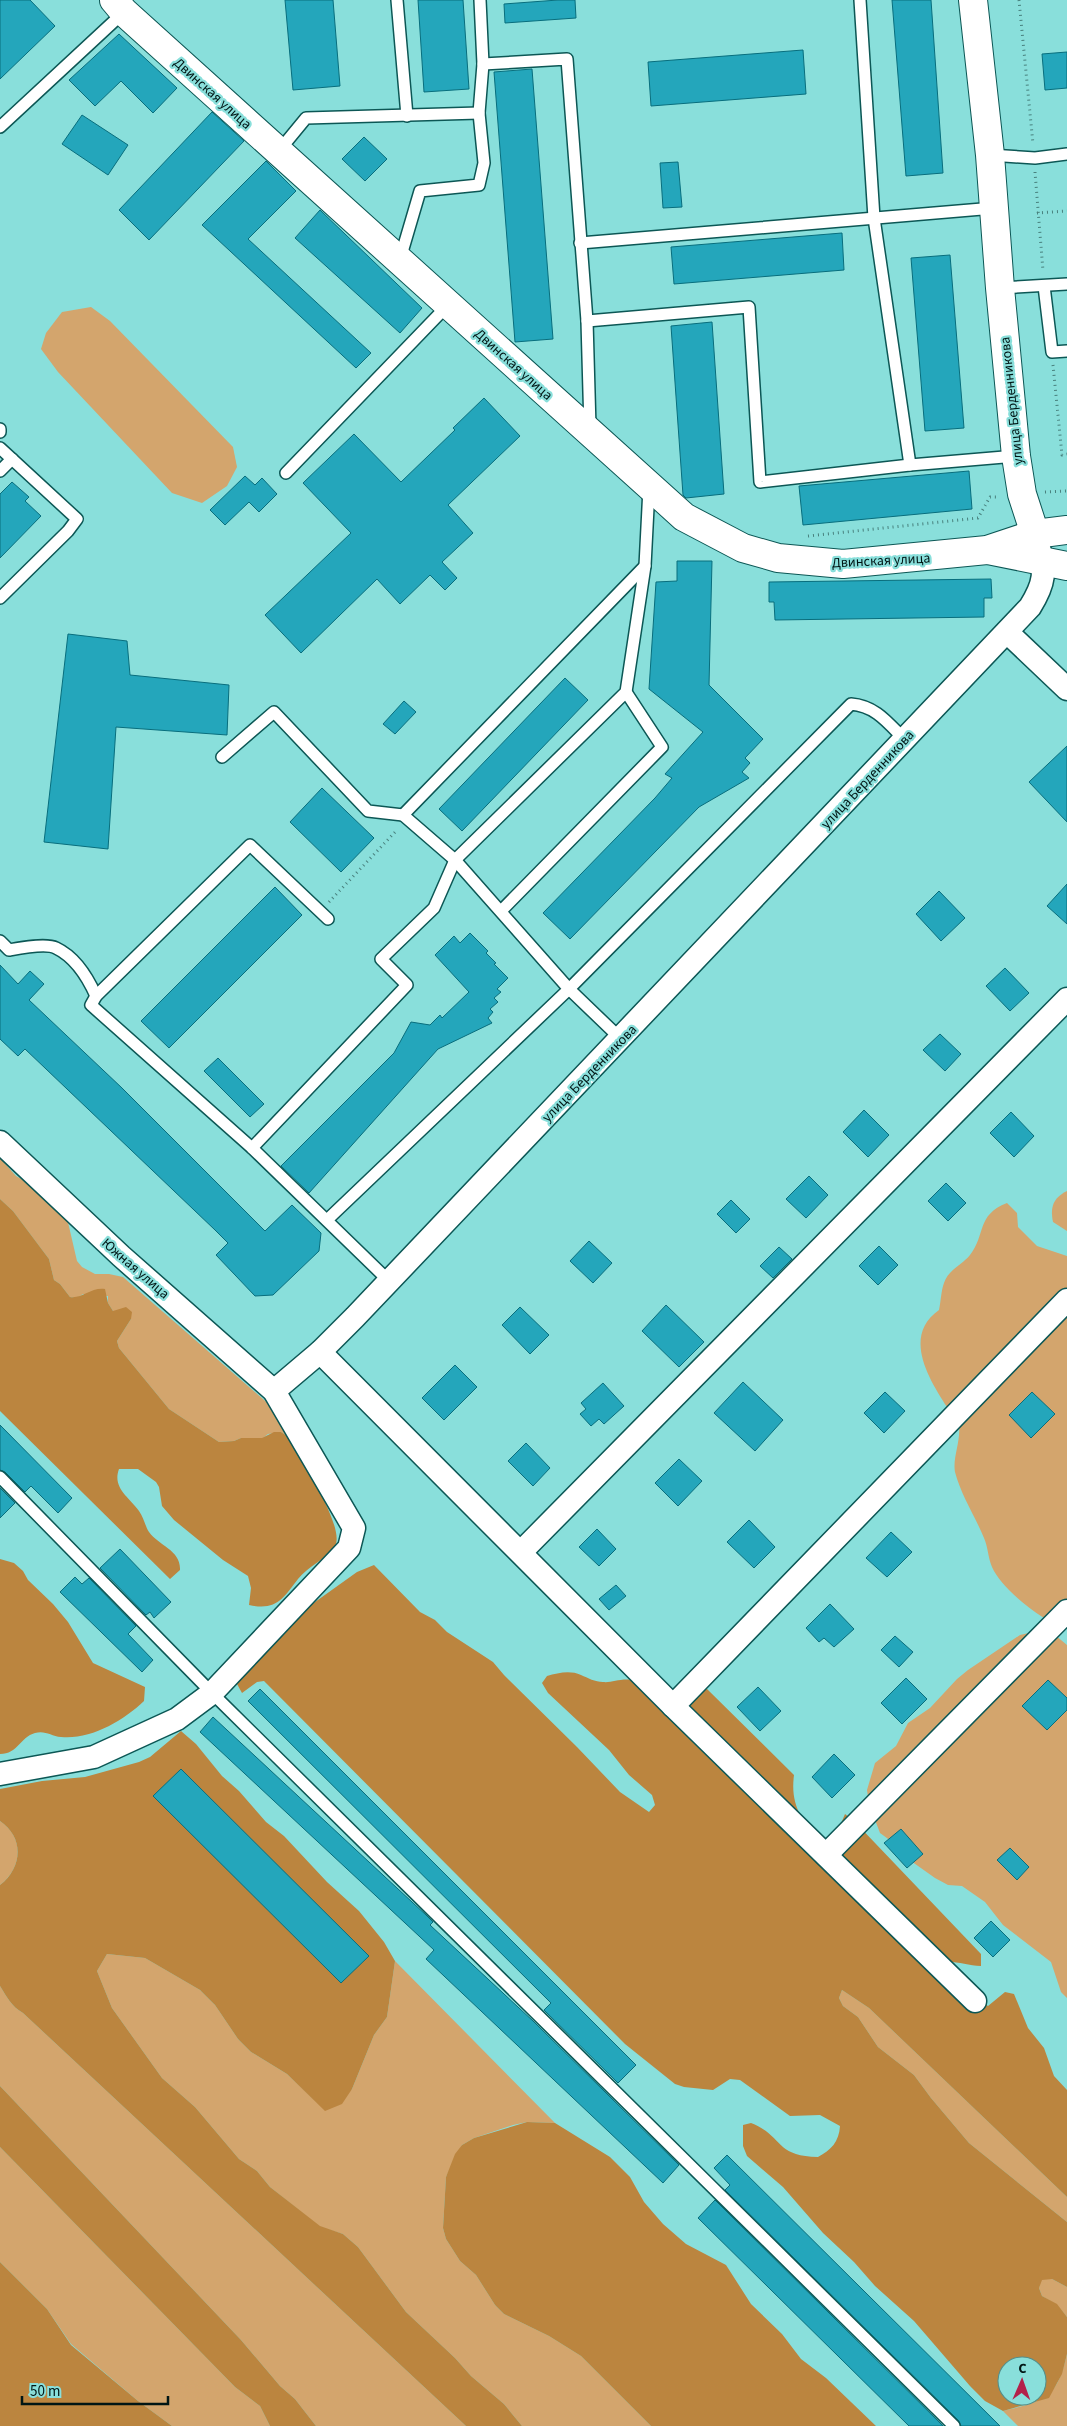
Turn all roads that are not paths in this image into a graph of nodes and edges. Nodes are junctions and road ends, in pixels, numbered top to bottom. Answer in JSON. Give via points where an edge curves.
{"nodes":[{"id":1,"x":397,"y":0,"type":"edge"},
{"id":2,"x":480,"y":0,"type":"edge"},
{"id":3,"x":860,"y":0,"type":"edge"},
{"id":4,"x":973,"y":0,"type":"edge"},
{"id":5,"x":119,"y":6,"type":"edge"},
{"id":6,"x":483,"y":64,"type":"junction"},
{"id":7,"x":479,"y":113,"type":"junction"},
{"id":8,"x":406,"y":116,"type":"junction"},
{"id":9,"x":0,"y":127,"type":"edge"},
{"id":10,"x":278,"y":152,"type":"junction"},
{"id":11,"x":1067,"y":154,"type":"edge"},
{"id":12,"x":990,"y":155,"type":"junction"},
{"id":13,"x":994,"y":208,"type":"junction"},
{"id":14,"x":874,"y":218,"type":"junction"},
{"id":15,"x":580,"y":243,"type":"junction"},
{"id":16,"x":399,"y":261,"type":"junction"},
{"id":17,"x":1067,"y":284,"type":"edge"},
{"id":18,"x":1044,"y":286,"type":"junction"},
{"id":19,"x":1000,"y":288,"type":"junction"},
{"id":20,"x":448,"y":305,"type":"junction"},
{"id":21,"x":587,"y":321,"type":"junction"},
{"id":22,"x":1067,"y":351,"type":"edge"},
{"id":23,"x":590,"y":432,"type":"junction"},
{"id":24,"x":0,"y":448,"type":"edge"},
{"id":25,"x":1016,"y":456,"type":"junction"},
{"id":26,"x":12,"y":459,"type":"junction"},
{"id":27,"x":910,"y":464,"type":"junction"},
{"id":28,"x":0,"y":471,"type":"edge"},
{"id":29,"x":286,"y":474,"type":"dead end"},
{"id":30,"x":650,"y":486,"type":"junction"},
{"id":31,"x":1067,"y":530,"type":"edge"},
{"id":32,"x":1035,"y":534,"type":"junction"},
{"id":33,"x":987,"y":550,"type":"junction"},
{"id":34,"x":1055,"y":563,"type":"edge"},
{"id":35,"x":645,"y":566,"type":"junction"},
{"id":36,"x":0,"y":598,"type":"edge"},
{"id":37,"x":1007,"y":632,"type":"junction"},
{"id":38,"x":1067,"y":689,"type":"edge"},
{"id":39,"x":626,"y":692,"type":"junction"},
{"id":40,"x":905,"y":740,"type":"junction"},
{"id":41,"x":222,"y":757,"type":"dead end"},
{"id":42,"x":405,"y":817,"type":"junction"},
{"id":43,"x":455,"y":860,"type":"junction"},
{"id":44,"x":501,"y":911,"type":"junction"},
{"id":45,"x":324,"y":915,"type":"road end"},
{"id":46,"x":0,"y":941,"type":"edge"},
{"id":47,"x":570,"y":989,"type":"junction"},
{"id":48,"x":96,"y":996,"type":"junction"},
{"id":49,"x":1067,"y":999,"type":"edge"},
{"id":50,"x":621,"y":1039,"type":"junction"},
{"id":51,"x":0,"y":1142,"type":"edge"},
{"id":52,"x":252,"y":1148,"type":"junction"},
{"id":53,"x":327,"y":1220,"type":"junction"},
{"id":54,"x":389,"y":1281,"type":"junction"},
{"id":55,"x":1067,"y":1300,"type":"edge"},
{"id":56,"x":320,"y":1352,"type":"junction"},
{"id":57,"x":274,"y":1391,"type":"junction"},
{"id":58,"x":0,"y":1477,"type":"edge"},
{"id":59,"x":521,"y":1552,"type":"junction"},
{"id":60,"x":1067,"y":1611,"type":"edge"},
{"id":61,"x":212,"y":1693,"type":"junction"},
{"id":62,"x":673,"y":1706,"type":"junction"},
{"id":63,"x":0,"y":1774,"type":"edge"},
{"id":64,"x":826,"y":1855,"type":"junction"},
{"id":65,"x":975,"y":2001,"type":"dead end"},
{"id":66,"x":954,"y":2426,"type":"edge"}],
"edges":[{"from":1,"to":8,"type":"lane"},
{"from":2,"to":6,"type":"lane"},
{"from":3,"to":14,"type":"lane"},
{"from":4,"to":12,"type":"street","name":"улица Берденникова"},
{"from":5,"to":9,"type":"lane"},
{"from":5,"to":10,"type":"street","name":"Двинская улица"},
{"from":6,"to":7,"type":"lane"},
{"from":6,"to":15,"type":"lane","via":[[566,59]]},
{"from":7,"to":8,"type":"lane"},
{"from":7,"to":16,"type":"lane","via":[[484,163],[479,185],[420,190]]},
{"from":8,"to":10,"type":"lane","via":[[306,118]]},
{"from":10,"to":16,"type":"street","name":"Двинская улица"},
{"from":11,"to":12,"type":"lane","via":[[1035,158]]},
{"from":12,"to":13,"type":"street","name":"улица Берденникова"},
{"from":13,"to":14,"type":"lane"},
{"from":13,"to":19,"type":"street","name":"улица Берденникова"},
{"from":14,"to":15,"type":"lane"},
{"from":14,"to":27,"type":"lane"},
{"from":15,"to":21,"type":"lane"},
{"from":16,"to":20,"type":"street","name":"Двинская улица"},
{"from":17,"to":18,"type":"lane"},
{"from":18,"to":19,"type":"lane"},
{"from":18,"to":22,"type":"lane","via":[[1052,352]]},
{"from":19,"to":25,"type":"street","name":"улица Берденникова"},
{"from":20,"to":23,"type":"street","name":"Двинская улица"},
{"from":20,"to":29,"type":"lane"},
{"from":21,"to":23,"type":"lane"},
{"from":21,"to":27,"type":"lane","via":[[749,307],[760,482]]},
{"from":23,"to":30,"type":"street","name":"Двинская улица"},
{"from":24,"to":26,"type":"lane"},
{"from":25,"to":27,"type":"lane"},
{"from":25,"to":32,"type":"street","name":"улица Берденникова","via":[[1022,494]]},
{"from":26,"to":28,"type":"lane"},
{"from":26,"to":36,"type":"lane","via":[[77,519]]},
{"from":30,"to":33,"type":"street","name":"Двинская улица","via":[[684,517],[743,548],[778,558],[843,564]]},
{"from":30,"to":35,"type":"lane"},
{"from":31,"to":32,"type":"street","name":"Двинская улица"},
{"from":32,"to":33,"type":"street","name":"Двинская улица"},
{"from":32,"to":34,"type":"street","name":"улица Берденникова"},
{"from":33,"to":34,"type":"street","name":"Двинская улица"},
{"from":34,"to":37,"type":"street","name":"улица Берденникова","via":[[1030,608]]},
{"from":35,"to":39,"type":"lane"},
{"from":35,"to":42,"type":"lane"},
{"from":37,"to":38,"type":"street"},
{"from":37,"to":40,"type":"street","name":"улица Берденникова"},
{"from":39,"to":43,"type":"lane"},
{"from":39,"to":44,"type":"lane","via":[[662,747]]},
{"from":40,"to":47,"type":"lane","via":[[876,710],[851,704]]},
{"from":40,"to":50,"type":"street","name":"улица Берденникова"},
{"from":41,"to":42,"type":"lane","via":[[274,712],[368,810]]},
{"from":42,"to":43,"type":"lane"},
{"from":43,"to":44,"type":"lane"},
{"from":43,"to":52,"type":"lane","via":[[434,908],[381,959],[407,985]]},
{"from":44,"to":47,"type":"lane"},
{"from":45,"to":48,"type":"lane","via":[[250,845]]},
{"from":46,"to":48,"type":"lane","via":[[9,950],[30,946],[55,947],[87,975]]},
{"from":47,"to":50,"type":"lane"},
{"from":47,"to":53,"type":"lane"},
{"from":48,"to":52,"type":"lane","via":[[91,1005]]},
{"from":49,"to":59,"type":"street"},
{"from":50,"to":54,"type":"street","name":"улица Берденникова"},
{"from":51,"to":57,"type":"street","name":"Южная улица","via":[[121,1256]]},
{"from":52,"to":53,"type":"lane"},
{"from":53,"to":54,"type":"lane"},
{"from":54,"to":56,"type":"street","name":"улица Берденникова"},
{"from":55,"to":62,"type":"street"},
{"from":56,"to":57,"type":"street","name":"улица Берденникова"},
{"from":56,"to":59,"type":"street"},
{"from":57,"to":61,"type":"street","name":"Южная улица","via":[[354,1528],[350,1548]]},
{"from":58,"to":61,"type":"lane"},
{"from":59,"to":62,"type":"street"},
{"from":60,"to":64,"type":"street"},
{"from":61,"to":63,"type":"street","name":"Южная улица","via":[[177,1718],[94,1757]]},
{"from":61,"to":66,"type":"lane"},
{"from":62,"to":64,"type":"street"},
{"from":64,"to":65,"type":"street"}]}
